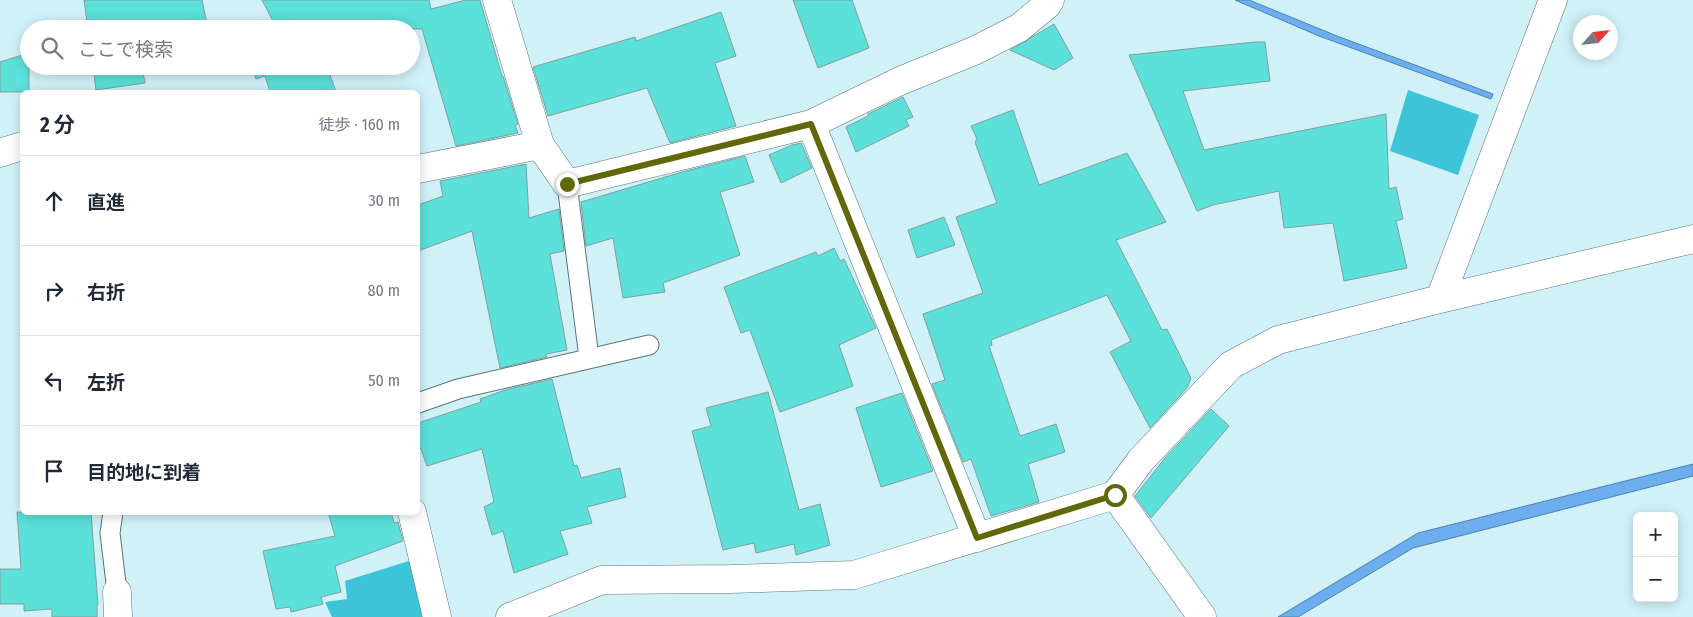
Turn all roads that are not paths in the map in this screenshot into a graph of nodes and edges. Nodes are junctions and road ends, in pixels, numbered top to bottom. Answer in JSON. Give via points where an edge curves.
{"nodes":[{"id":1,"x":497,"y":0,"type":"edge"},
{"id":2,"x":1050,"y":0,"type":"edge"},
{"id":3,"x":1553,"y":0,"type":"edge"},
{"id":4,"x":811,"y":124,"type":"junction"},
{"id":5,"x":540,"y":144,"type":"junction"},
{"id":6,"x":20,"y":147,"type":"edge"},
{"id":7,"x":0,"y":153,"type":"edge"},
{"id":8,"x":420,"y":169,"type":"edge"},
{"id":9,"x":567,"y":184,"type":"junction"},
{"id":10,"x":1693,"y":239,"type":"edge"},
{"id":11,"x":1440,"y":298,"type":"junction"},
{"id":12,"x":649,"y":345,"type":"dead end"},
{"id":13,"x":589,"y":358,"type":"junction"},
{"id":14,"x":420,"y":402,"type":"edge"},
{"id":15,"x":1115,"y":495,"type":"junction"},
{"id":16,"x":113,"y":515,"type":"edge"},
{"id":17,"x":413,"y":515,"type":"edge"},
{"id":18,"x":977,"y":538,"type":"junction"},
{"id":19,"x":117,"y":604,"type":"edge"},
{"id":20,"x":437,"y":617,"type":"edge"},
{"id":21,"x":510,"y":617,"type":"edge"},
{"id":22,"x":1202,"y":617,"type":"edge"}],
"edges":[{"from":1,"to":5,"type":"street"},
{"from":2,"to":4,"type":"street","via":[[1019,28]]},
{"from":3,"to":11,"type":"street"},
{"from":4,"to":9,"type":"street"},
{"from":4,"to":18,"type":"street"},
{"from":5,"to":8,"type":"street"},
{"from":5,"to":9,"type":"street"},
{"from":6,"to":7,"type":"street"},
{"from":9,"to":13,"type":"lane"},
{"from":10,"to":11,"type":"street"},
{"from":11,"to":15,"type":"street","via":[[1278,340],[1231,364],[1141,460]]},
{"from":12,"to":13,"type":"lane"},
{"from":13,"to":14,"type":"lane","via":[[458,389]]},
{"from":15,"to":18,"type":"street"},
{"from":15,"to":22,"type":"street"},
{"from":16,"to":19,"type":"lane","via":[[110,533]]},
{"from":17,"to":20,"type":"street"},
{"from":18,"to":21,"type":"street","via":[[854,575],[602,580]]}]}
